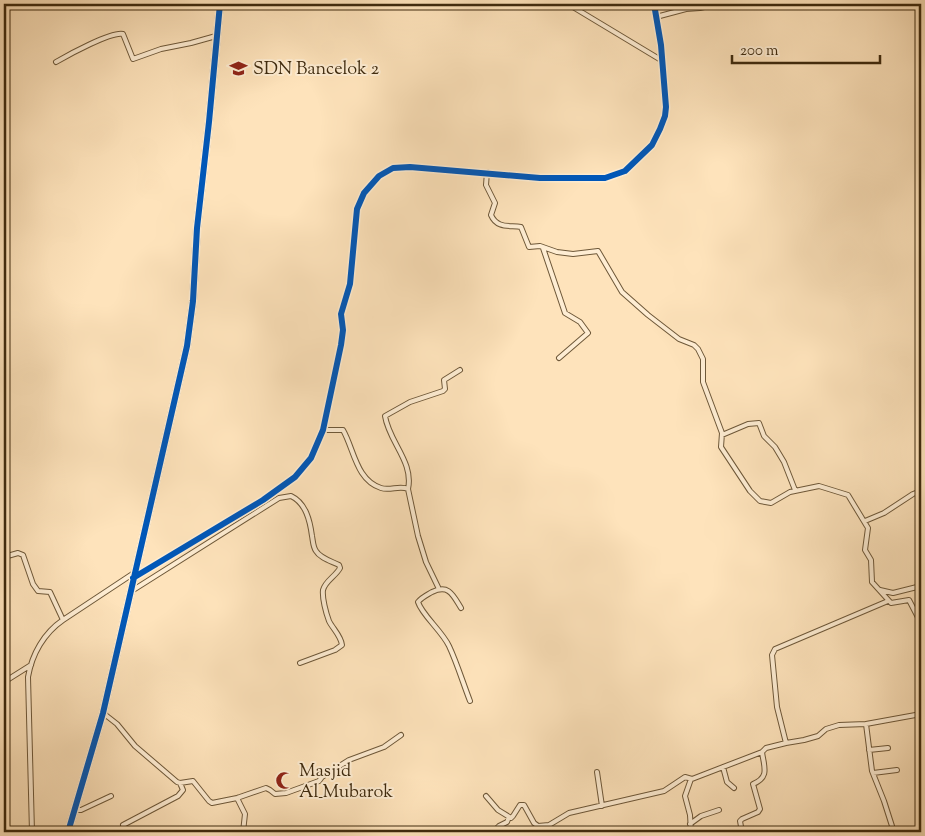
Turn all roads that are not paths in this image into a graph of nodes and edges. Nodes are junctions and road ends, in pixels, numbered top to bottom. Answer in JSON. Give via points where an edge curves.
{"nodes":[{"id":1,"x":220,"y":4,"type":"edge"},
{"id":2,"x":568,"y":4,"type":"edge"},
{"id":3,"x":654,"y":4,"type":"edge"},
{"id":4,"x":718,"y":4,"type":"edge"},
{"id":5,"x":658,"y":16,"type":"junction"},
{"id":6,"x":216,"y":36,"type":"junction"},
{"id":7,"x":662,"y":60,"type":"junction"},
{"id":8,"x":56,"y":62,"type":"dead end"},
{"id":9,"x":487,"y":176,"type":"junction"},
{"id":10,"x":544,"y":248,"type":"junction"},
{"id":11,"x":559,"y":358,"type":"dead end"},
{"id":12,"x":460,"y":370,"type":"dead end"},
{"id":13,"x":324,"y":430,"type":"junction"},
{"id":14,"x":722,"y":435,"type":"junction"},
{"id":15,"x":408,"y":490,"type":"junction"},
{"id":16,"x":795,"y":490,"type":"junction"},
{"id":17,"x":921,"y":491,"type":"edge"},
{"id":18,"x":865,"y":521,"type":"junction"},
{"id":19,"x":4,"y":557,"type":"edge"},
{"id":20,"x":133,"y":577,"type":"junction"},
{"id":21,"x":921,"y":586,"type":"edge"},
{"id":22,"x":877,"y":588,"type":"junction"},
{"id":23,"x":131,"y":589,"type":"junction"},
{"id":24,"x":439,"y":589,"type":"junction"},
{"id":25,"x":888,"y":601,"type":"junction"},
{"id":26,"x":461,"y":608,"type":"dead end"},
{"id":27,"x":63,"y":620,"type":"junction"},
{"id":28,"x":921,"y":623,"type":"edge"},
{"id":29,"x":300,"y":663,"type":"dead end"},
{"id":30,"x":31,"y":666,"type":"junction"},
{"id":31,"x":4,"y":682,"type":"edge"},
{"id":32,"x":470,"y":701,"type":"dead end"},
{"id":33,"x":103,"y":713,"type":"junction"},
{"id":34,"x":921,"y":714,"type":"edge"},
{"id":35,"x":866,"y":724,"type":"junction"},
{"id":36,"x":402,"y":735,"type":"dead end"},
{"id":37,"x":786,"y":742,"type":"junction"},
{"id":38,"x":888,"y":748,"type":"dead end"},
{"id":39,"x":869,"y":750,"type":"junction"},
{"id":40,"x":762,"y":752,"type":"junction"},
{"id":41,"x":723,"y":767,"type":"junction"},
{"id":42,"x":897,"y":770,"type":"dead end"},
{"id":43,"x":597,"y":772,"type":"dead end"},
{"id":44,"x":872,"y":774,"type":"junction"},
{"id":45,"x":691,"y":779,"type":"junction"},
{"id":46,"x":180,"y":784,"type":"junction"},
{"id":47,"x":734,"y":788,"type":"dead end"},
{"id":48,"x":111,"y":796,"type":"dead end"},
{"id":49,"x":486,"y":796,"type":"dead end"},
{"id":50,"x":237,"y":798,"type":"junction"},
{"id":51,"x":602,"y":806,"type":"junction"},
{"id":52,"x":75,"y":810,"type":"junction"},
{"id":53,"x":719,"y":810,"type":"dead end"},
{"id":54,"x":509,"y":817,"type":"junction"},
{"id":55,"x":690,"y":824,"type":"junction"},
{"id":56,"x":123,"y":825,"type":"dead end"},
{"id":57,"x":892,"y":826,"type":"dead end"},
{"id":58,"x":32,"y":832,"type":"edge"},
{"id":59,"x":68,"y":832,"type":"edge"},
{"id":60,"x":243,"y":832,"type":"edge"},
{"id":61,"x":493,"y":832,"type":"edge"},
{"id":62,"x":690,"y":832,"type":"edge"},
{"id":63,"x":742,"y":832,"type":"edge"}],
"edges":[{"from":1,"to":6,"type":"street"},
{"from":2,"to":7,"type":"street"},
{"from":3,"to":5,"type":"street"},
{"from":4,"to":5,"type":"street"},
{"from":5,"to":7,"type":"street"},
{"from":6,"to":8,"type":"street","via":[[133,59],[124,35],[120,33]]},
{"from":6,"to":20,"type":"street","via":[[187,346]]},
{"from":7,"to":9,"type":"street","via":[[666,107],[660,129],[652,145],[625,171],[606,178]]},
{"from":9,"to":10,"type":"street","via":[[488,189],[495,202],[491,215],[493,220],[506,227],[521,227],[528,246]]},
{"from":9,"to":13,"type":"street","via":[[398,167],[379,176],[364,193],[357,209],[350,284],[341,314],[343,336]]},
{"from":10,"to":11,"type":"street","via":[[565,313],[580,322],[588,333]]},
{"from":10,"to":14,"type":"street","via":[[578,254],[598,251],[622,292],[679,339],[698,349],[703,359],[703,382]]},
{"from":12,"to":15,"type":"street","via":[[444,380],[443,391],[410,402],[385,416],[408,469]]},
{"from":13,"to":15,"type":"street","via":[[344,431],[358,467],[370,481],[381,488]]},
{"from":13,"to":20,"type":"street","via":[[311,458],[286,484]]},
{"from":14,"to":16,"type":"street","via":[[759,423],[764,436],[784,462]]},
{"from":14,"to":16,"type":"street","via":[[724,453],[760,501],[771,503]]},
{"from":15,"to":24,"type":"street","via":[[426,562]]},
{"from":16,"to":18,"type":"street","via":[[819,486],[844,493]]},
{"from":17,"to":18,"type":"street"},
{"from":18,"to":22,"type":"street","via":[[868,529],[865,550],[870,560],[871,580]]},
{"from":19,"to":27,"type":"street","via":[[18,553],[23,555],[34,587],[38,591],[50,592]]},
{"from":20,"to":23,"type":"street"},
{"from":20,"to":27,"type":"street"},
{"from":21,"to":22,"type":"street","via":[[893,593]]},
{"from":22,"to":25,"type":"street"},
{"from":23,"to":29,"type":"street","via":[[279,498],[291,496],[306,511],[316,552],[340,568],[323,591],[329,619],[342,645]]},
{"from":23,"to":33,"type":"street"},
{"from":24,"to":26,"type":"street","via":[[448,590]]},
{"from":24,"to":32,"type":"street","via":[[420,599],[418,604],[449,646]]},
{"from":25,"to":28,"type":"street","via":[[910,600]]},
{"from":25,"to":37,"type":"street","via":[[775,649],[772,655],[777,707]]},
{"from":27,"to":30,"type":"street","via":[[43,638]]},
{"from":30,"to":31,"type":"street"},
{"from":30,"to":58,"type":"street","via":[[28,703]]},
{"from":33,"to":46,"type":"street","via":[[148,758]]},
{"from":33,"to":52,"type":"street"},
{"from":34,"to":35,"type":"street"},
{"from":35,"to":37,"type":"street","via":[[839,725],[818,736]]},
{"from":35,"to":39,"type":"street"},
{"from":36,"to":50,"type":"street","via":[[349,760],[312,784],[279,795],[266,788]]},
{"from":37,"to":40,"type":"street"},
{"from":38,"to":39,"type":"street"},
{"from":39,"to":44,"type":"street"},
{"from":40,"to":41,"type":"street"},
{"from":40,"to":63,"type":"street","via":[[765,774],[761,782],[753,784],[760,809],[740,821]]},
{"from":41,"to":45,"type":"street"},
{"from":41,"to":47,"type":"street","via":[[727,782]]},
{"from":42,"to":44,"type":"street"},
{"from":43,"to":51,"type":"street"},
{"from":44,"to":57,"type":"street"},
{"from":45,"to":51,"type":"street","via":[[685,777],[664,791]]},
{"from":45,"to":55,"type":"street","via":[[685,796]]},
{"from":46,"to":50,"type":"street","via":[[193,782],[212,803]]},
{"from":46,"to":56,"type":"street","via":[[183,790],[178,796]]},
{"from":48,"to":52,"type":"street"},
{"from":49,"to":54,"type":"street"},
{"from":50,"to":60,"type":"street","via":[[245,814]]},
{"from":51,"to":54,"type":"street","via":[[569,813],[544,827],[534,824],[522,804],[514,816]]},
{"from":52,"to":59,"type":"street"},
{"from":53,"to":55,"type":"street"},
{"from":54,"to":61,"type":"street"},
{"from":55,"to":62,"type":"street"}]}
